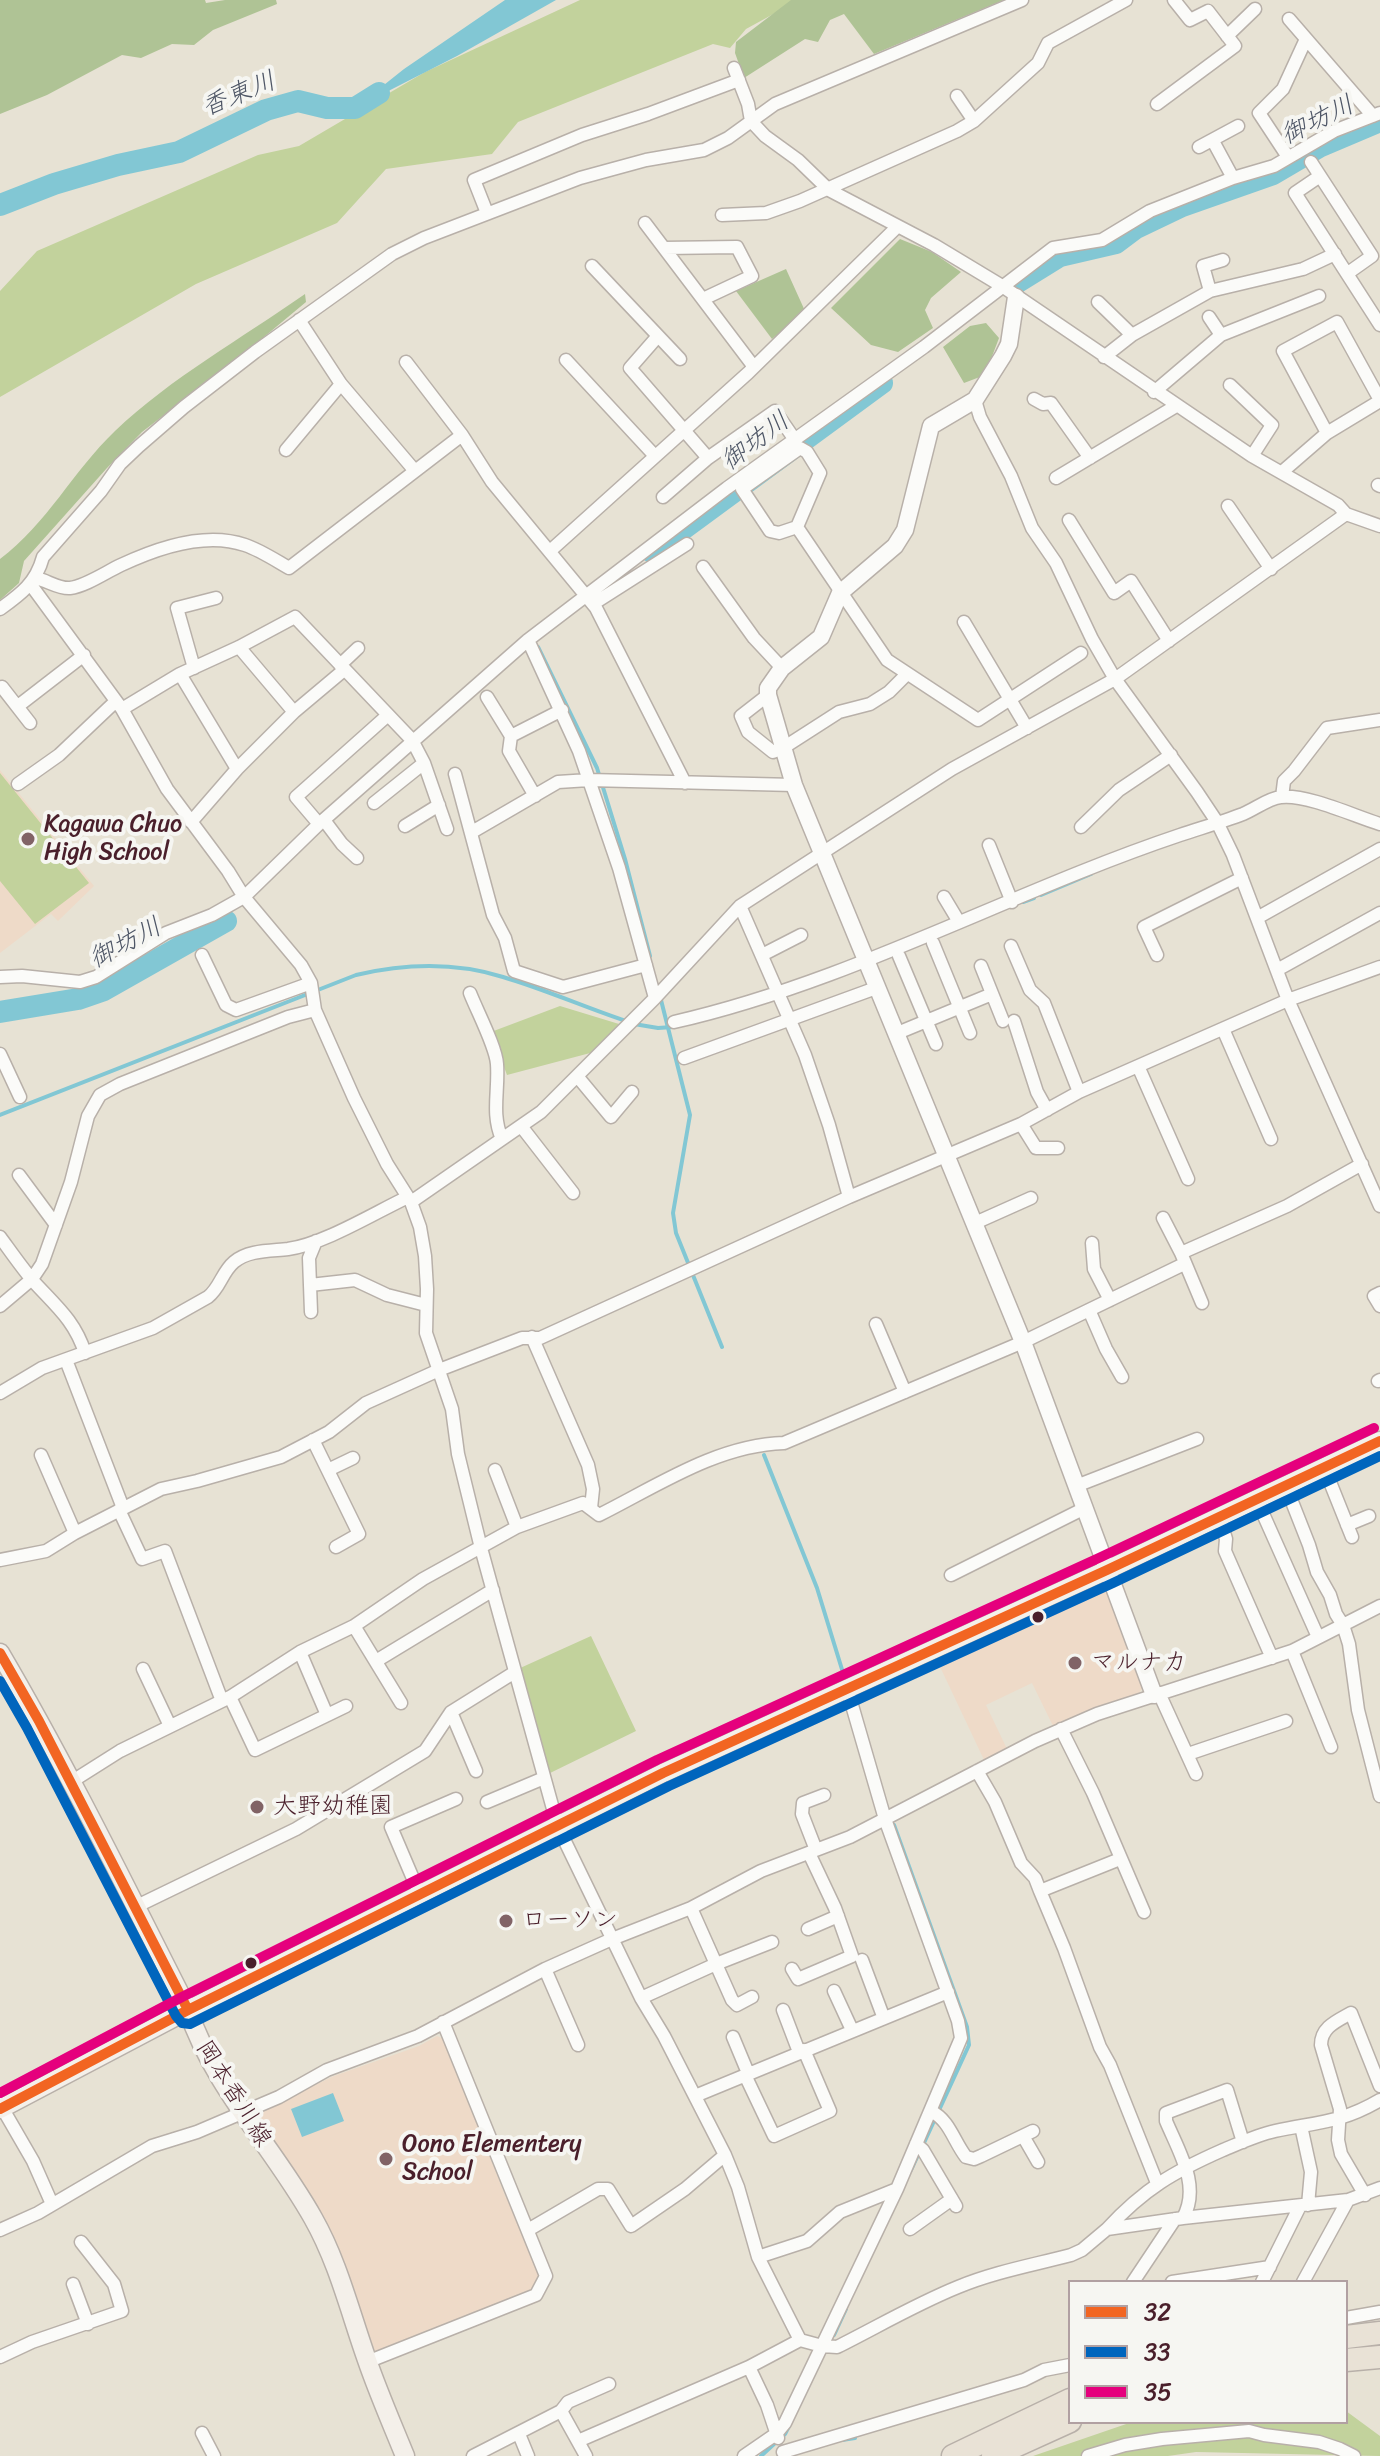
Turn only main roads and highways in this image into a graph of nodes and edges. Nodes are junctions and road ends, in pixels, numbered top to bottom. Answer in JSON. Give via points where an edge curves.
{"nodes":[{"id":1,"x":1380,"y":1441,"type":"edge"},
{"id":2,"x":0,"y":1653,"type":"edge"},
{"id":3,"x":188,"y":2010,"type":"junction"},
{"id":4,"x":1,"y":2107,"type":"edge"},
{"id":5,"x":1380,"y":2333,"type":"edge"},
{"id":6,"x":1348,"y":2337,"type":"edge"},
{"id":7,"x":1380,"y":2357,"type":"edge"},
{"id":8,"x":1348,"y":2360,"type":"edge"},
{"id":9,"x":1068,"y":2401,"type":"edge"},
{"id":10,"x":1068,"y":2422,"type":"edge"},
{"id":11,"x":405,"y":2456,"type":"edge"},
{"id":12,"x":953,"y":2456,"type":"edge"},
{"id":13,"x":993,"y":2456,"type":"edge"}],
"edges":[{"from":1,"to":3,"type":"main road","via":[[663,1773]]},
{"from":2,"to":3,"type":"main road","name":"岡本香川線"},
{"from":3,"to":4,"type":"main road"},
{"from":3,"to":11,"type":"main road","name":"岡本香川線","via":[[241,2113],[298,2192],[336,2265]]},
{"from":5,"to":6,"type":"highway"},
{"from":7,"to":8,"type":"highway"},
{"from":9,"to":12,"type":"highway"},
{"from":10,"to":13,"type":"highway"}]}
